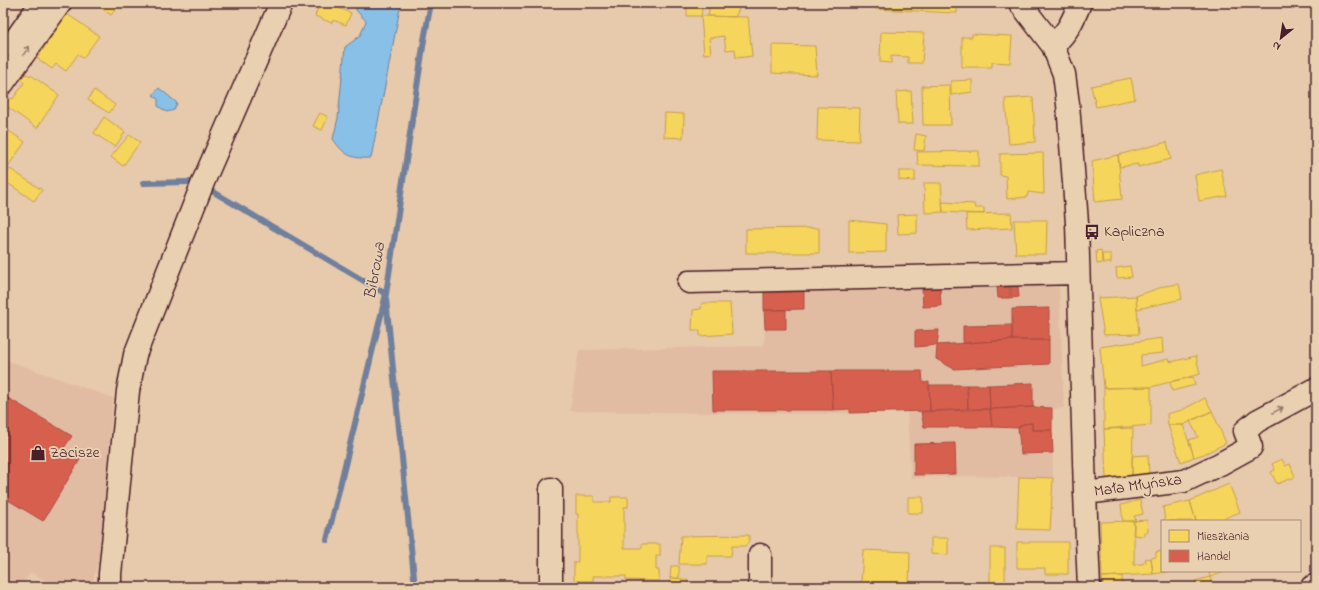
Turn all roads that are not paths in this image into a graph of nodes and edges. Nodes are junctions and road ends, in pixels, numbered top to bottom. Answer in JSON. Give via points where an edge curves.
{"nodes":[{"id":1,"x":41,"y":3,"type":"edge"},
{"id":2,"x":60,"y":3,"type":"edge"},
{"id":3,"x":281,"y":3,"type":"edge"},
{"id":4,"x":1020,"y":3,"type":"edge"},
{"id":5,"x":1080,"y":3,"type":"edge"},
{"id":6,"x":1053,"y":46,"type":"junction"},
{"id":7,"x":3,"y":58,"type":"edge"},
{"id":8,"x":3,"y":83,"type":"edge"},
{"id":9,"x":1078,"y":273,"type":"junction"},
{"id":10,"x":689,"y":282,"type":"dead end"},
{"id":11,"x":1316,"y":389,"type":"edge"},
{"id":12,"x":551,"y":489,"type":"dead end"},
{"id":13,"x":1085,"y":493,"type":"junction"},
{"id":14,"x":760,"y":555,"type":"dead end"},
{"id":15,"x":1316,"y":585,"type":"edge"},
{"id":16,"x":110,"y":587,"type":"edge"},
{"id":17,"x":551,"y":587,"type":"edge"},
{"id":18,"x":760,"y":587,"type":"edge"},
{"id":19,"x":1089,"y":587,"type":"edge"},
{"id":20,"x":1312,"y":587,"type":"edge"}],
"edges":[{"from":1,"to":7,"type":"street"},
{"from":8,"to":2,"type":"street","one_way":true},
{"from":3,"to":16,"type":"street","via":[[204,180],[135,355],[128,391]]},
{"from":4,"to":6,"type":"street"},
{"from":5,"to":6,"type":"street","via":[[1073,22]]},
{"from":6,"to":9,"type":"street","via":[[1064,74],[1068,104]]},
{"from":9,"to":10,"type":"street"},
{"from":9,"to":13,"type":"street"},
{"from":13,"to":11,"type":"street","name":"Mała Młyńska","one_way":true,"via":[[1184,481],[1251,447],[1245,431],[1257,421]]},
{"from":12,"to":17,"type":"street"},
{"from":13,"to":19,"type":"street"},
{"from":14,"to":18,"type":"street"},
{"from":15,"to":20,"type":"street"}]}
